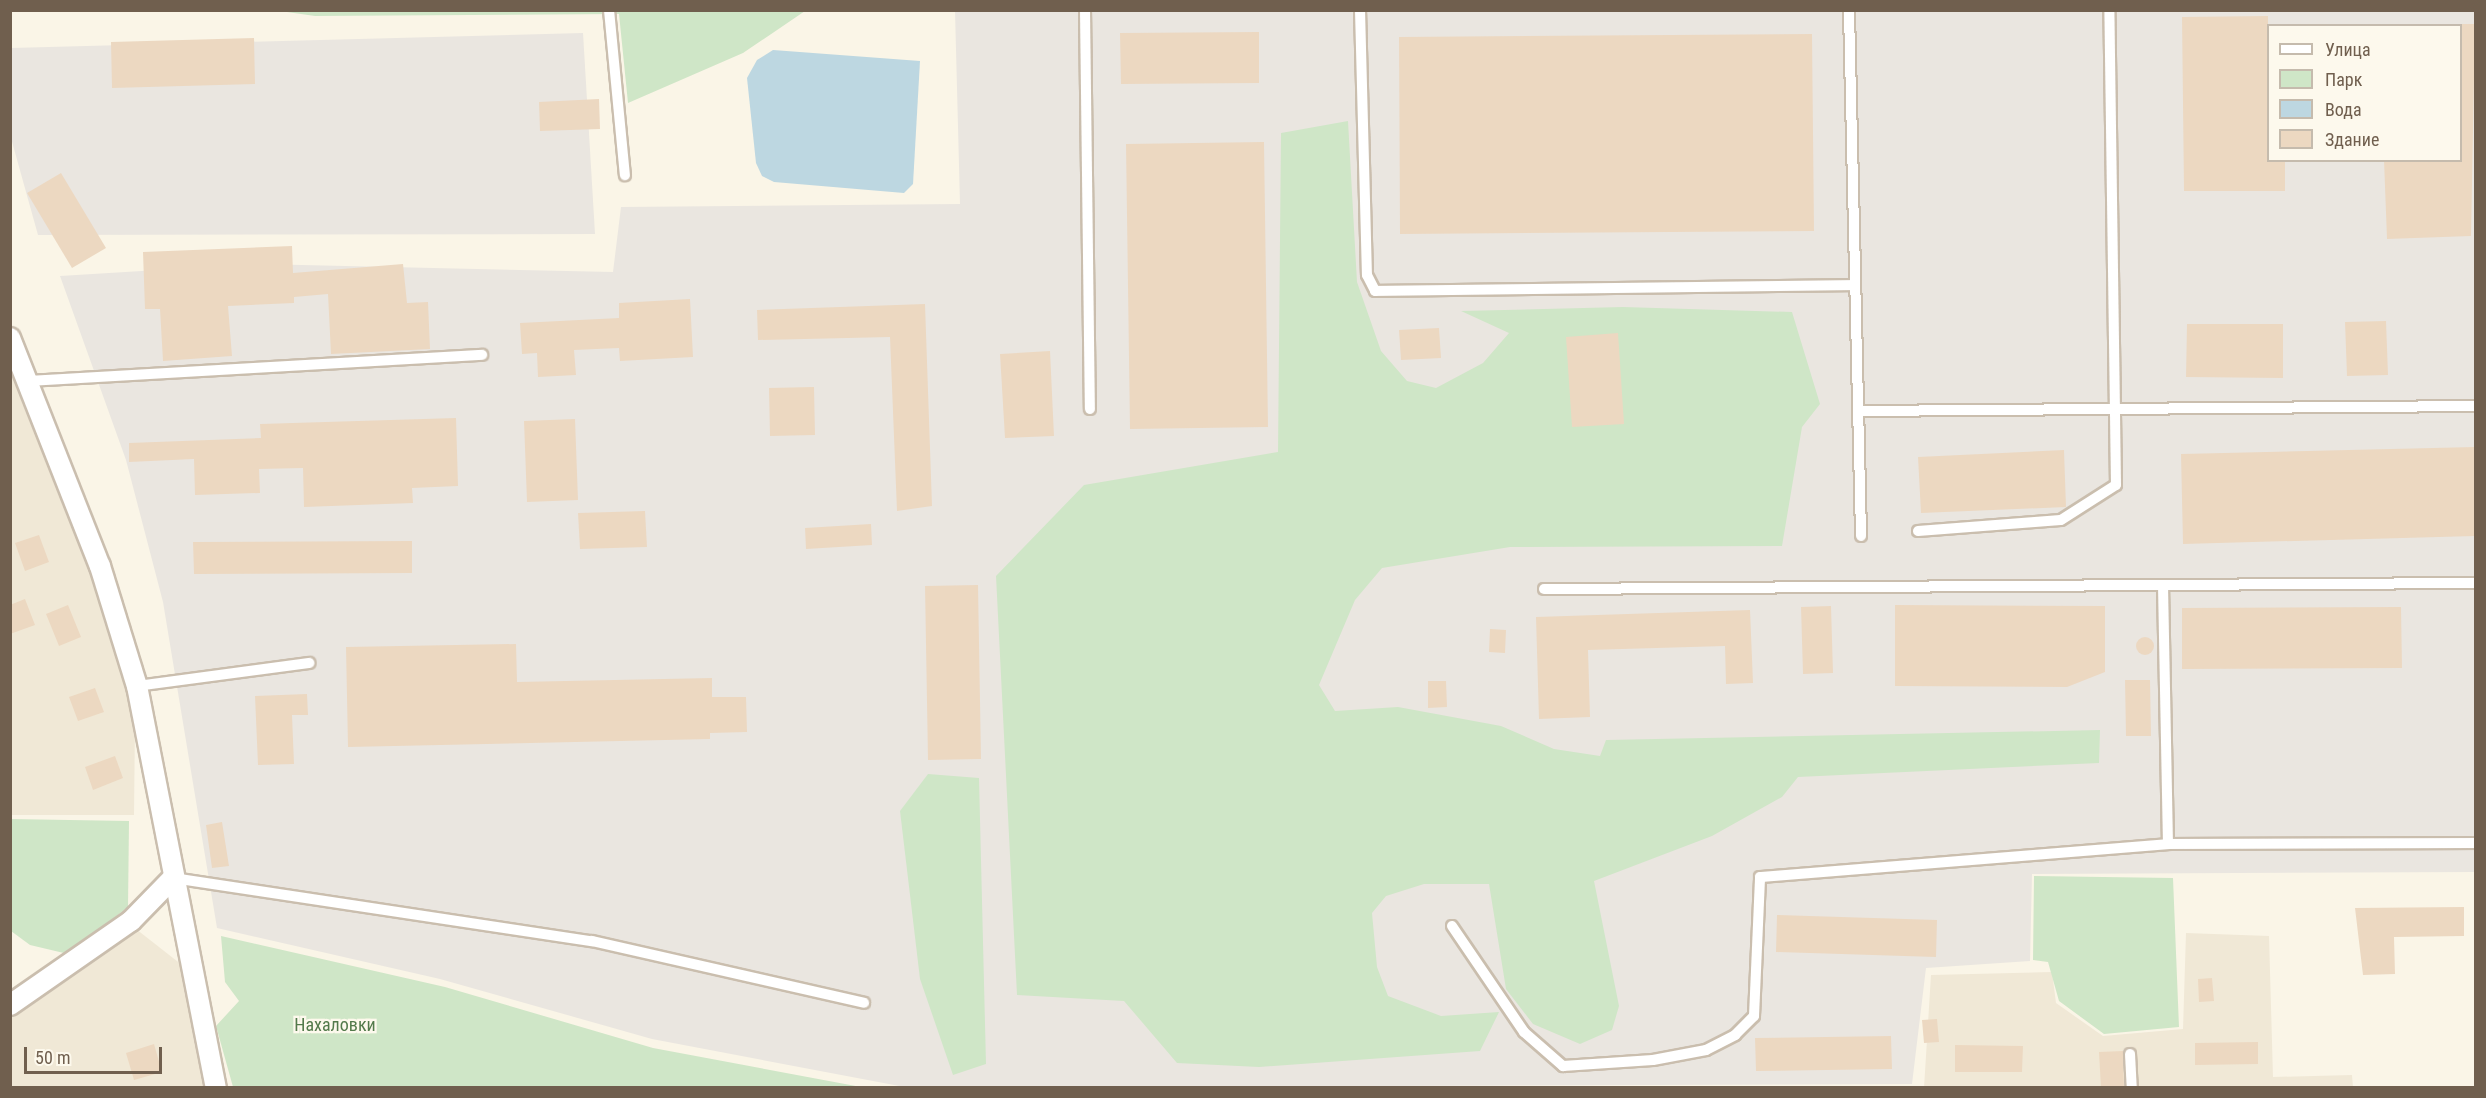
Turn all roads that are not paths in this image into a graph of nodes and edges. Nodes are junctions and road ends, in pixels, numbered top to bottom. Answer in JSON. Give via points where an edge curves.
{"nodes":[{"id":1,"x":609,"y":10,"type":"edge"},
{"id":2,"x":1085,"y":10,"type":"edge"},
{"id":3,"x":1360,"y":10,"type":"edge"},
{"id":4,"x":1849,"y":10,"type":"edge"},
{"id":5,"x":2109,"y":10,"type":"edge"},
{"id":6,"x":625,"y":175,"type":"dead end"},
{"id":7,"x":1855,"y":285,"type":"junction"},
{"id":8,"x":10,"y":338,"type":"edge"},
{"id":9,"x":482,"y":355,"type":"dead end"},
{"id":10,"x":29,"y":381,"type":"junction"},
{"id":11,"x":2475,"y":406,"type":"edge"},
{"id":12,"x":1090,"y":409,"type":"dead end"},
{"id":13,"x":2115,"y":409,"type":"junction"},
{"id":14,"x":1858,"y":411,"type":"junction"},
{"id":15,"x":1918,"y":531,"type":"dead end"},
{"id":16,"x":1861,"y":536,"type":"dead end"},
{"id":17,"x":2475,"y":583,"type":"edge"},
{"id":18,"x":2163,"y":585,"type":"junction"},
{"id":19,"x":1544,"y":589,"type":"dead end"},
{"id":20,"x":309,"y":663,"type":"dead end"},
{"id":21,"x":137,"y":686,"type":"junction"},
{"id":22,"x":2475,"y":843,"type":"edge"},
{"id":23,"x":2168,"y":844,"type":"junction"},
{"id":24,"x":172,"y":878,"type":"junction"},
{"id":25,"x":1452,"y":926,"type":"dead end"},
{"id":26,"x":864,"y":1003,"type":"dead end"},
{"id":27,"x":10,"y":1005,"type":"edge"},
{"id":28,"x":2130,"y":1054,"type":"dead end"},
{"id":29,"x":216,"y":1088,"type":"edge"},
{"id":30,"x":2132,"y":1088,"type":"edge"}],
"edges":[{"from":1,"to":6,"type":"lane"},
{"from":2,"to":12,"type":"lane"},
{"from":3,"to":7,"type":"lane","via":[[1367,275],[1375,291]]},
{"from":4,"to":7,"type":"lane"},
{"from":5,"to":13,"type":"lane"},
{"from":7,"to":14,"type":"lane"},
{"from":8,"to":10,"type":"street"},
{"from":9,"to":10,"type":"lane"},
{"from":10,"to":21,"type":"street","via":[[100,566]]},
{"from":11,"to":13,"type":"lane"},
{"from":13,"to":14,"type":"lane"},
{"from":13,"to":15,"type":"lane","via":[[2116,485],[2061,520]]},
{"from":14,"to":16,"type":"lane"},
{"from":17,"to":18,"type":"lane"},
{"from":18,"to":19,"type":"lane"},
{"from":18,"to":23,"type":"lane"},
{"from":20,"to":21,"type":"lane"},
{"from":21,"to":24,"type":"street"},
{"from":22,"to":23,"type":"lane"},
{"from":23,"to":25,"type":"lane","via":[[1760,877],[1754,1016],[1735,1035],[1706,1050],[1653,1060],[1563,1066],[1524,1032]]},
{"from":24,"to":26,"type":"lane","via":[[592,941]]},
{"from":24,"to":27,"type":"street","via":[[131,921]]},
{"from":24,"to":29,"type":"street"},
{"from":28,"to":30,"type":"lane"}]}
